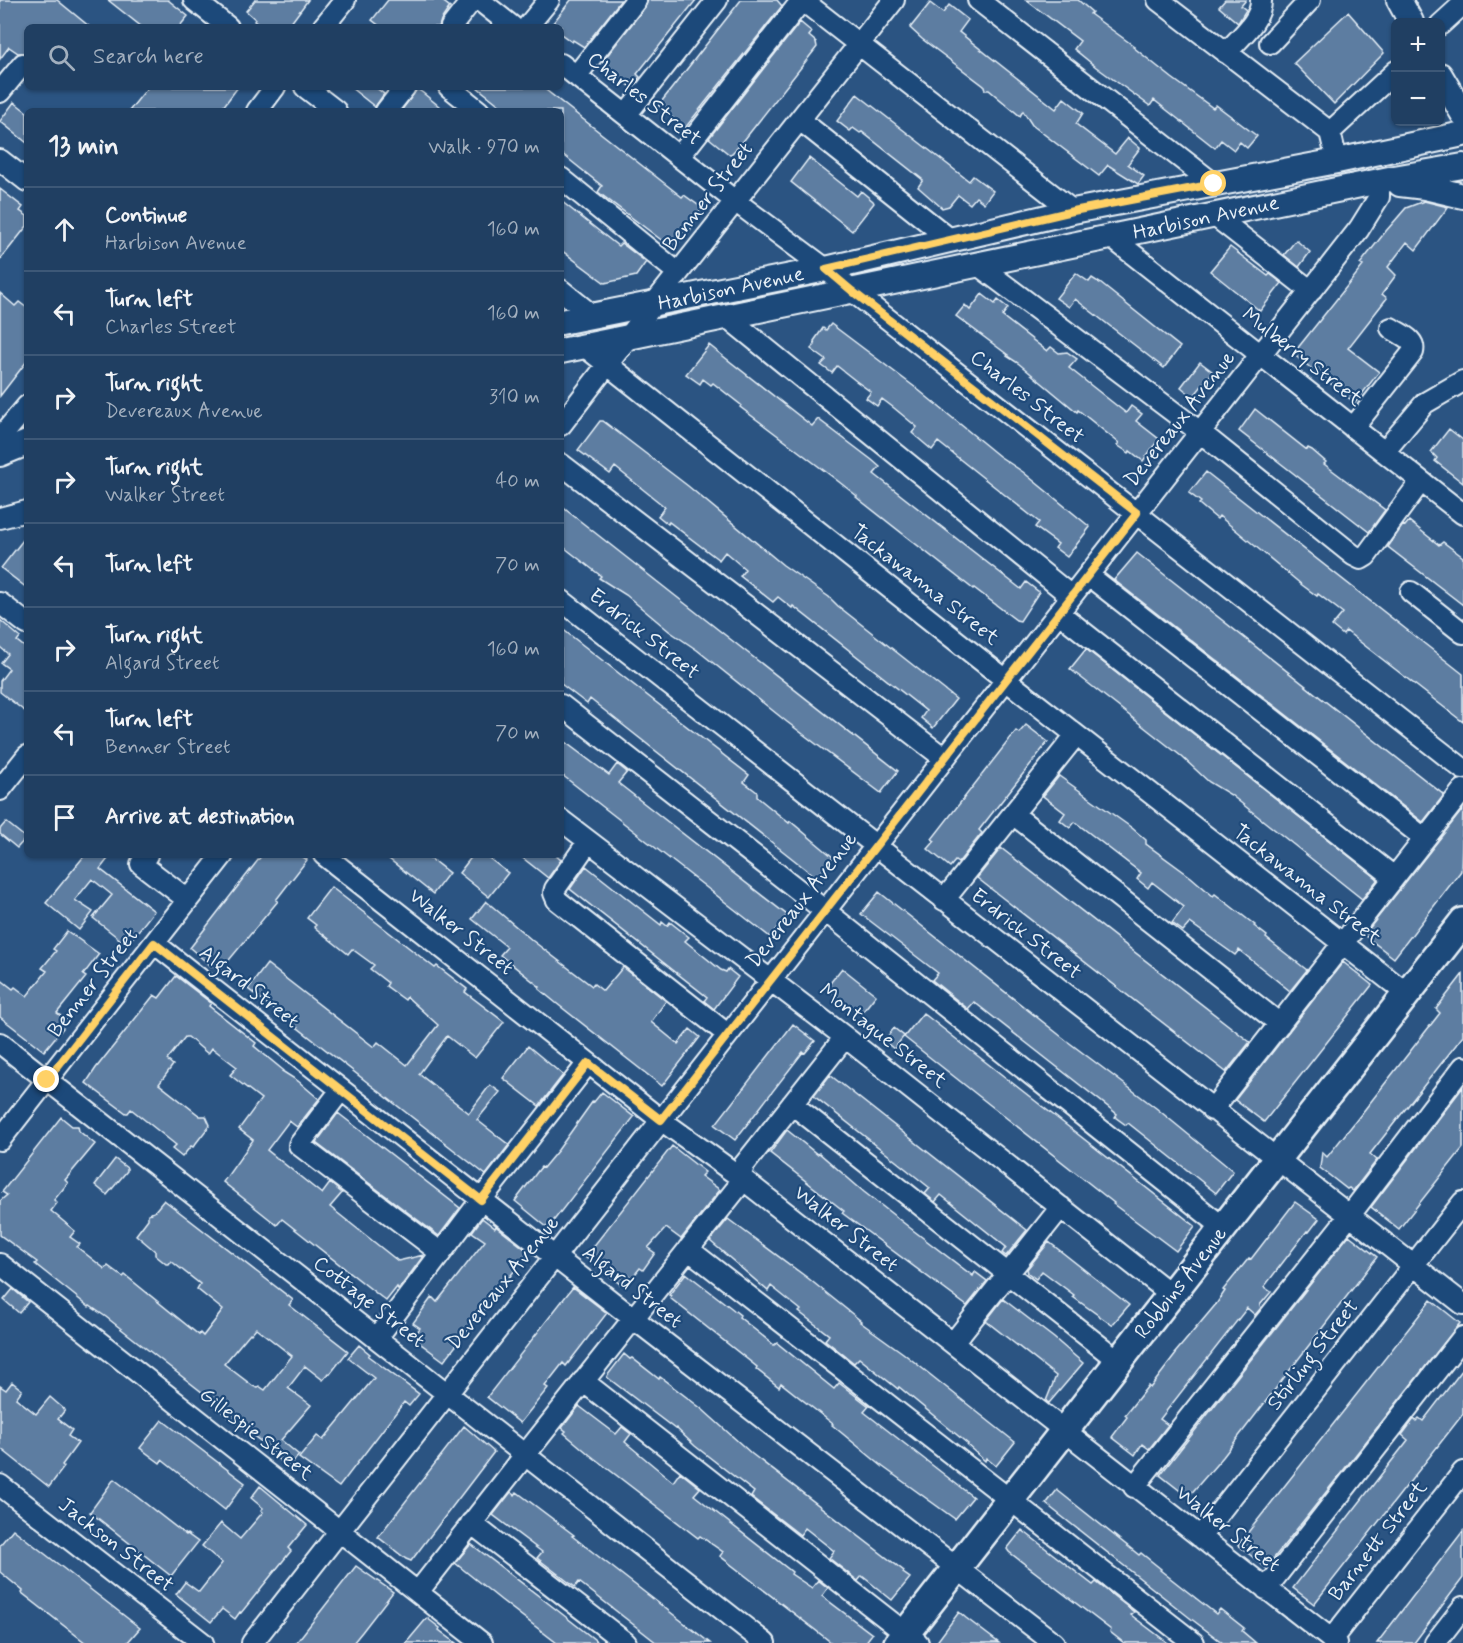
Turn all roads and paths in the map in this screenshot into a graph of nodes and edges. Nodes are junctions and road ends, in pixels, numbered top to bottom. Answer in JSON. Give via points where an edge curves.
{"nodes":[{"id":1,"x":345,"y":0,"type":"edge"},
{"id":2,"x":472,"y":0,"type":"edge"},
{"id":3,"x":479,"y":0,"type":"edge"},
{"id":4,"x":549,"y":0,"type":"edge"},
{"id":5,"x":636,"y":0,"type":"edge"},
{"id":6,"x":717,"y":0,"type":"edge"},
{"id":7,"x":802,"y":0,"type":"edge"},
{"id":8,"x":894,"y":0,"type":"edge"},
{"id":9,"x":978,"y":0,"type":"edge"},
{"id":10,"x":1158,"y":0,"type":"edge"},
{"id":11,"x":1261,"y":0,"type":"edge"},
{"id":12,"x":1310,"y":0,"type":"edge"},
{"id":13,"x":1399,"y":0,"type":"edge"},
{"id":14,"x":201,"y":2,"type":"edge"},
{"id":15,"x":1463,"y":4,"type":"edge"},
{"id":16,"x":1409,"y":18,"type":"edge"},
{"id":17,"x":1445,"y":20,"type":"edge"},
{"id":18,"x":225,"y":24,"type":"edge"},
{"id":19,"x":325,"y":24,"type":"edge"},
{"id":20,"x":453,"y":24,"type":"edge"},
{"id":21,"x":509,"y":24,"type":"edge"},
{"id":22,"x":529,"y":24,"type":"edge"},
{"id":23,"x":1270,"y":43,"type":"dead end"},
{"id":24,"x":859,"y":45,"type":"junction"},
{"id":25,"x":1226,"y":52,"type":"junction"},
{"id":26,"x":23,"y":64,"type":"dead end"},
{"id":27,"x":568,"y":70,"type":"edge"},
{"id":28,"x":1394,"y":72,"type":"edge"},
{"id":29,"x":1445,"y":84,"type":"edge"},
{"id":30,"x":273,"y":90,"type":"edge"},
{"id":31,"x":309,"y":90,"type":"edge"},
{"id":32,"x":403,"y":90,"type":"edge"},
{"id":33,"x":453,"y":90,"type":"edge"},
{"id":34,"x":0,"y":92,"type":"edge"},
{"id":35,"x":259,"y":108,"type":"edge"},
{"id":36,"x":332,"y":108,"type":"edge"},
{"id":37,"x":388,"y":108,"type":"edge"},
{"id":38,"x":475,"y":108,"type":"edge"},
{"id":39,"x":626,"y":115,"type":"junction"},
{"id":40,"x":1463,"y":116,"type":"edge"},
{"id":41,"x":800,"y":120,"type":"junction"},
{"id":42,"x":1330,"y":132,"type":"junction"},
{"id":43,"x":679,"y":157,"type":"junction"},
{"id":44,"x":0,"y":160,"type":"edge"},
{"id":45,"x":1337,"y":161,"type":"junction"},
{"id":46,"x":1463,"y":166,"type":"edge"},
{"id":47,"x":24,"y":179,"type":"edge"},
{"id":48,"x":564,"y":180,"type":"edge"},
{"id":49,"x":1379,"y":182,"type":"junction"},
{"id":50,"x":1214,"y":184,"type":"junction"},
{"id":51,"x":1463,"y":196,"type":"edge"},
{"id":52,"x":735,"y":201,"type":"junction"},
{"id":53,"x":1073,"y":211,"type":"junction"},
{"id":54,"x":1215,"y":216,"type":"junction"},
{"id":55,"x":1110,"y":237,"type":"junction"},
{"id":56,"x":951,"y":240,"type":"junction"},
{"id":57,"x":978,"y":265,"type":"junction"},
{"id":58,"x":826,"y":269,"type":"junction"},
{"id":59,"x":678,"y":273,"type":"junction"},
{"id":60,"x":852,"y":291,"type":"junction"},
{"id":61,"x":1311,"y":291,"type":"junction"},
{"id":62,"x":564,"y":292,"type":"edge"},
{"id":63,"x":653,"y":305,"type":"junction"},
{"id":64,"x":593,"y":316,"type":"junction"},
{"id":65,"x":727,"y":317,"type":"junction"},
{"id":66,"x":564,"y":321,"type":"edge"},
{"id":67,"x":1391,"y":328,"type":"dead end"},
{"id":68,"x":629,"y":338,"type":"junction"},
{"id":69,"x":584,"y":346,"type":"junction"},
{"id":70,"x":564,"y":350,"type":"edge"},
{"id":71,"x":1261,"y":355,"type":"junction"},
{"id":72,"x":608,"y":364,"type":"junction"},
{"id":73,"x":1463,"y":381,"type":"edge"},
{"id":74,"x":24,"y":410,"type":"edge"},
{"id":75,"x":564,"y":416,"type":"edge"},
{"id":76,"x":1353,"y":428,"type":"junction"},
{"id":77,"x":1200,"y":432,"type":"junction"},
{"id":78,"x":0,"y":438,"type":"edge"},
{"id":79,"x":24,"y":444,"type":"edge"},
{"id":80,"x":1384,"y":452,"type":"junction"},
{"id":81,"x":0,"y":454,"type":"edge"},
{"id":82,"x":24,"y":457,"type":"edge"},
{"id":83,"x":0,"y":460,"type":"edge"},
{"id":84,"x":564,"y":466,"type":"edge"},
{"id":85,"x":1421,"y":481,"type":"junction"},
{"id":86,"x":24,"y":512,"type":"edge"},
{"id":87,"x":1137,"y":513,"type":"junction"},
{"id":88,"x":1463,"y":514,"type":"edge"},
{"id":89,"x":0,"y":518,"type":"edge"},
{"id":90,"x":1088,"y":575,"type":"junction"},
{"id":91,"x":1411,"y":592,"type":"dead end"},
{"id":92,"x":1071,"y":596,"type":"junction"},
{"id":93,"x":564,"y":602,"type":"edge"},
{"id":94,"x":0,"y":603,"type":"edge"},
{"id":95,"x":1059,"y":613,"type":"junction"},
{"id":96,"x":24,"y":622,"type":"edge"},
{"id":97,"x":1463,"y":633,"type":"edge"},
{"id":98,"x":1006,"y":680,"type":"junction"},
{"id":99,"x":564,"y":707,"type":"edge"},
{"id":100,"x":1076,"y":735,"type":"junction"},
{"id":101,"x":944,"y":758,"type":"junction"},
{"id":102,"x":24,"y":760,"type":"edge"},
{"id":103,"x":1463,"y":769,"type":"edge"},
{"id":104,"x":0,"y":790,"type":"edge"},
{"id":105,"x":1463,"y":790,"type":"edge"},
{"id":106,"x":1013,"y":814,"type":"junction"},
{"id":107,"x":564,"y":822,"type":"edge"},
{"id":108,"x":1424,"y":838,"type":"junction"},
{"id":109,"x":588,"y":842,"type":"junction"},
{"id":110,"x":875,"y":846,"type":"junction"},
{"id":111,"x":145,"y":858,"type":"edge"},
{"id":112,"x":221,"y":858,"type":"edge"},
{"id":113,"x":328,"y":858,"type":"edge"},
{"id":114,"x":1394,"y":877,"type":"junction"},
{"id":115,"x":188,"y":900,"type":"junction"},
{"id":116,"x":944,"y":900,"type":"junction"},
{"id":117,"x":824,"y":910,"type":"junction"},
{"id":118,"x":1463,"y":921,"type":"edge"},
{"id":119,"x":154,"y":943,"type":"junction"},
{"id":120,"x":1342,"y":943,"type":"junction"},
{"id":121,"x":770,"y":979,"type":"junction"},
{"id":122,"x":1406,"y":993,"type":"junction"},
{"id":123,"x":1280,"y":1023,"type":"junction"},
{"id":124,"x":728,"y":1034,"type":"junction"},
{"id":125,"x":845,"y":1037,"type":"junction"},
{"id":126,"x":0,"y":1043,"type":"edge"},
{"id":127,"x":588,"y":1063,"type":"junction"},
{"id":128,"x":1463,"y":1067,"type":"edge"},
{"id":129,"x":47,"y":1080,"type":"junction"},
{"id":130,"x":341,"y":1090,"type":"junction"},
{"id":131,"x":792,"y":1104,"type":"junction"},
{"id":132,"x":1212,"y":1110,"type":"junction"},
{"id":133,"x":661,"y":1120,"type":"junction"},
{"id":134,"x":0,"y":1140,"type":"edge"},
{"id":135,"x":1278,"y":1160,"type":"junction"},
{"id":136,"x":741,"y":1177,"type":"junction"},
{"id":137,"x":481,"y":1200,"type":"junction"},
{"id":138,"x":1463,"y":1202,"type":"edge"},
{"id":139,"x":1060,"y":1207,"type":"junction"},
{"id":140,"x":1350,"y":1215,"type":"junction"},
{"id":141,"x":1224,"y":1228,"type":"junction"},
{"id":142,"x":688,"y":1249,"type":"junction"},
{"id":143,"x":441,"y":1252,"type":"junction"},
{"id":144,"x":555,"y":1257,"type":"junction"},
{"id":145,"x":0,"y":1264,"type":"edge"},
{"id":146,"x":1413,"y":1266,"type":"junction"},
{"id":147,"x":1008,"y":1274,"type":"junction"},
{"id":148,"x":1172,"y":1294,"type":"junction"},
{"id":149,"x":1463,"y":1304,"type":"edge"},
{"id":150,"x":634,"y":1319,"type":"junction"},
{"id":151,"x":1463,"y":1336,"type":"edge"},
{"id":152,"x":377,"y":1338,"type":"junction"},
{"id":153,"x":953,"y":1343,"type":"junction"},
{"id":154,"x":1120,"y":1362,"type":"junction"},
{"id":155,"x":584,"y":1382,"type":"junction"},
{"id":156,"x":446,"y":1393,"type":"junction"},
{"id":157,"x":1064,"y":1431,"type":"junction"},
{"id":158,"x":525,"y":1455,"type":"junction"},
{"id":159,"x":1463,"y":1472,"type":"edge"},
{"id":160,"x":1134,"y":1487,"type":"junction"},
{"id":161,"x":2,"y":1491,"type":"edge"},
{"id":162,"x":1010,"y":1500,"type":"junction"},
{"id":163,"x":471,"y":1523,"type":"junction"},
{"id":164,"x":339,"y":1530,"type":"junction"},
{"id":165,"x":1200,"y":1537,"type":"junction"},
{"id":166,"x":957,"y":1567,"type":"junction"},
{"id":167,"x":1266,"y":1589,"type":"junction"},
{"id":168,"x":418,"y":1592,"type":"junction"},
{"id":169,"x":1463,"y":1607,"type":"edge"},
{"id":170,"x":907,"y":1640,"type":"edge"},
{"id":171,"x":1334,"y":1641,"type":"edge"},
{"id":172,"x":203,"y":1643,"type":"edge"},
{"id":173,"x":252,"y":1643,"type":"edge"},
{"id":174,"x":482,"y":1643,"type":"edge"},
{"id":175,"x":626,"y":1643,"type":"edge"},
{"id":176,"x":765,"y":1643,"type":"edge"},
{"id":177,"x":1054,"y":1643,"type":"edge"},
{"id":178,"x":1194,"y":1643,"type":"edge"},
{"id":179,"x":1434,"y":1643,"type":"edge"}],
"edges":[{"from":1,"to":19,"type":"street"},
{"from":2,"to":20,"type":"street"},
{"from":3,"to":21,"type":"street"},
{"from":4,"to":22,"type":"street"},
{"from":5,"to":27,"type":"street"},
{"from":6,"to":39,"type":"street"},
{"from":7,"to":24,"type":"street"},
{"from":7,"to":43,"type":"street"},
{"from":8,"to":24,"type":"street","name":"Benner Street"},
{"from":9,"to":50,"type":"street"},
{"from":10,"to":25,"type":"street"},
{"from":11,"to":25,"type":"street","via":[[1256,18]]},
{"from":12,"to":23,"type":"street"},
{"from":13,"to":16,"type":"main road"},
{"from":14,"to":18,"type":"street"},
{"from":15,"to":17,"type":"street"},
{"from":24,"to":41,"type":"street","name":"Benner Street"},
{"from":24,"to":53,"type":"street"},
{"from":25,"to":42,"type":"street"},
{"from":26,"to":34,"type":"street"},
{"from":27,"to":39,"type":"street","name":"Charles Street"},
{"from":28,"to":42,"type":"street"},
{"from":29,"to":40,"type":"main road"},
{"from":30,"to":35,"type":"street"},
{"from":31,"to":36,"type":"street"},
{"from":32,"to":37,"type":"street"},
{"from":33,"to":38,"type":"street"},
{"from":39,"to":43,"type":"street","name":"Charles Street"},
{"from":40,"to":45,"type":"main road","name":"Harbison Avenue"},
{"from":41,"to":52,"type":"street","name":"Benner Street"},
{"from":41,"to":56,"type":"street"},
{"from":42,"to":45,"type":"street"},
{"from":43,"to":52,"type":"street","name":"Charles Street"},
{"from":44,"to":47,"type":"street"},
{"from":45,"to":50,"type":"main road","name":"Harbison Avenue"},
{"from":46,"to":49,"type":"main road","name":"Harbison Avenue"},
{"from":48,"to":59,"type":"street"},
{"from":49,"to":51,"type":"main road"},
{"from":49,"to":54,"type":"main road","name":"Harbison Avenue"},
{"from":49,"to":61,"type":"street","name":"Devereaux Avenue","via":[[1379,197]]},
{"from":50,"to":53,"type":"main road","name":"Harbison Avenue"},
{"from":52,"to":58,"type":"street","name":"Charles Street"},
{"from":52,"to":59,"type":"street","name":"Benner Street"},
{"from":53,"to":56,"type":"main road","name":"Harbison Avenue"},
{"from":54,"to":55,"type":"main road","name":"Harbison Avenue"},
{"from":54,"to":61,"type":"street"},
{"from":55,"to":57,"type":"main road","name":"Harbison Avenue"},
{"from":55,"to":71,"type":"street","name":"Mulberry Street"},
{"from":56,"to":58,"type":"main road","name":"Harbison Avenue"},
{"from":57,"to":60,"type":"main road","name":"Harbison Avenue"},
{"from":57,"to":77,"type":"street"},
{"from":58,"to":60,"type":"street","name":"Charles Street"},
{"from":58,"to":63,"type":"main road","name":"Harbison Avenue"},
{"from":59,"to":63,"type":"street","name":"Benner Street"},
{"from":60,"to":65,"type":"main road","name":"Harbison Avenue"},
{"from":60,"to":87,"type":"street","name":"Charles Street"},
{"from":61,"to":71,"type":"street","name":"Devereaux Avenue"},
{"from":62,"to":64,"type":"street"},
{"from":63,"to":64,"type":"main road","name":"Harbison Avenue"},
{"from":63,"to":68,"type":"street","name":"Benner Street"},
{"from":64,"to":66,"type":"main road","name":"Harbison Avenue"},
{"from":65,"to":68,"type":"main road","name":"Harbison Avenue"},
{"from":65,"to":92,"type":"street"},
{"from":67,"to":76,"type":"street","via":[[1412,341],[1413,352]]},
{"from":68,"to":69,"type":"main road","name":"Harbison Avenue"},
{"from":68,"to":72,"type":"street","name":"Benner Street"},
{"from":69,"to":70,"type":"main road","name":"Harbison Avenue"},
{"from":69,"to":72,"type":"street","name":"Tackawanna Street"},
{"from":71,"to":76,"type":"street","name":"Mulberry Street"},
{"from":71,"to":77,"type":"street","name":"Devereaux Avenue"},
{"from":72,"to":75,"type":"street","name":"Benner Street"},
{"from":72,"to":98,"type":"street","name":"Tackawanna Street"},
{"from":73,"to":80,"type":"street","via":[[1425,403]]},
{"from":74,"to":78,"type":"street"},
{"from":76,"to":80,"type":"street","name":"Mulberry Street"},
{"from":77,"to":85,"type":"street","via":[[1361,559]]},
{"from":77,"to":87,"type":"street","name":"Devereaux Avenue"},
{"from":79,"to":81,"type":"main road"},
{"from":80,"to":85,"type":"street","name":"Mulberry Street"},
{"from":82,"to":83,"type":"main road"},
{"from":84,"to":101,"type":"street"},
{"from":85,"to":88,"type":"street","name":"Mulberry Street"},
{"from":86,"to":89,"type":"street"},
{"from":87,"to":90,"type":"street","name":"Devereaux Avenue"},
{"from":87,"to":103,"type":"street","name":"Charles Street"},
{"from":90,"to":92,"type":"street","name":"Devereaux Avenue"},
{"from":90,"to":108,"type":"street"},
{"from":91,"to":97,"type":"street"},
{"from":92,"to":95,"type":"street","name":"Devereaux Avenue"},
{"from":93,"to":110,"type":"street","name":"Erdrick Street"},
{"from":94,"to":96,"type":"street"},
{"from":95,"to":98,"type":"street","name":"Devereaux Avenue"},
{"from":95,"to":114,"type":"street"},
{"from":98,"to":100,"type":"street","name":"Tackawanna Street"},
{"from":98,"to":101,"type":"street","name":"Devereaux Avenue"},
{"from":99,"to":117,"type":"street"},
{"from":100,"to":106,"type":"street"},
{"from":100,"to":120,"type":"street","name":"Tackawanna Street"},
{"from":101,"to":110,"type":"street","name":"Devereaux Avenue"},
{"from":102,"to":104,"type":"street"},
{"from":105,"to":108,"type":"street"},
{"from":106,"to":116,"type":"street"},
{"from":106,"to":123,"type":"street"},
{"from":107,"to":109,"type":"street","name":"Montague Street"},
{"from":108,"to":114,"type":"street"},
{"from":109,"to":121,"type":"street","name":"Montague Street"},
{"from":109,"to":124,"type":"street","via":[[555,889],[557,900]]},
{"from":110,"to":116,"type":"street","name":"Erdrick Street"},
{"from":110,"to":117,"type":"street","name":"Devereaux Avenue"},
{"from":111,"to":115,"type":"street","via":[[141,864]]},
{"from":112,"to":115,"type":"street","name":"Benner Street"},
{"from":113,"to":127,"type":"street","name":"Walker Street"},
{"from":114,"to":120,"type":"street"},
{"from":115,"to":119,"type":"street","name":"Benner Street"},
{"from":116,"to":132,"type":"street","name":"Erdrick Street"},
{"from":117,"to":121,"type":"street","name":"Devereaux Avenue"},
{"from":117,"to":141,"type":"street"},
{"from":118,"to":122,"type":"highway","name":"Robbins Avenue"},
{"from":119,"to":129,"type":"street","name":"Benner Street"},
{"from":119,"to":130,"type":"street","name":"Algard Street"},
{"from":120,"to":122,"type":"street","name":"Tackawanna Street"},
{"from":120,"to":123,"type":"street"},
{"from":121,"to":124,"type":"street","name":"Devereaux Avenue"},
{"from":121,"to":125,"type":"street","name":"Montague Street"},
{"from":122,"to":135,"type":"highway","name":"Robbins Avenue"},
{"from":123,"to":132,"type":"street"},
{"from":124,"to":133,"type":"street","name":"Devereaux Avenue"},
{"from":125,"to":131,"type":"street"},
{"from":125,"to":139,"type":"street","name":"Montague Street"},
{"from":126,"to":129,"type":"street","name":"Cottage Street"},
{"from":127,"to":133,"type":"street","name":"Walker Street"},
{"from":127,"to":137,"type":"street"},
{"from":128,"to":140,"type":"street"},
{"from":129,"to":134,"type":"street","name":"Benner Street"},
{"from":129,"to":152,"type":"street","name":"Cottage Street"},
{"from":130,"to":137,"type":"street","name":"Algard Street"},
{"from":130,"to":143,"type":"street","via":[[299,1145]]},
{"from":131,"to":136,"type":"street","via":[[744,1165]]},
{"from":131,"to":147,"type":"street"},
{"from":132,"to":135,"type":"street","name":"Erdrick Street"},
{"from":133,"to":136,"type":"street","name":"Walker Street"},
{"from":133,"to":144,"type":"street","name":"Devereaux Avenue"},
{"from":135,"to":140,"type":"street","name":"Erdrick Street"},
{"from":135,"to":141,"type":"highway","name":"Robbins Avenue"},
{"from":136,"to":142,"type":"street","via":[[737,1188]]},
{"from":136,"to":153,"type":"street","name":"Walker Street"},
{"from":137,"to":143,"type":"street"},
{"from":137,"to":144,"type":"street","name":"Algard Street"},
{"from":138,"to":146,"type":"street","name":"Stirling Street"},
{"from":139,"to":147,"type":"street"},
{"from":139,"to":148,"type":"street","name":"Montague Street"},
{"from":140,"to":146,"type":"street","name":"Erdrick Street"},
{"from":140,"to":160,"type":"street"},
{"from":141,"to":148,"type":"highway","name":"Robbins Avenue"},
{"from":142,"to":150,"type":"street"},
{"from":142,"to":162,"type":"street"},
{"from":143,"to":152,"type":"street"},
{"from":144,"to":150,"type":"street","name":"Algard Street"},
{"from":144,"to":156,"type":"street","name":"Devereaux Avenue"},
{"from":145,"to":164,"type":"street","name":"Gillespie Street"},
{"from":146,"to":149,"type":"street","name":"Erdrick Street"},
{"from":146,"to":165,"type":"street","name":"Stirling Street"},
{"from":147,"to":153,"type":"street"},
{"from":147,"to":154,"type":"street"},
{"from":148,"to":154,"type":"highway","name":"Robbins Avenue"},
{"from":150,"to":155,"type":"street"},
{"from":150,"to":166,"type":"street","name":"Algard Street"},
{"from":151,"to":167,"type":"street"},
{"from":152,"to":156,"type":"street","name":"Cottage Street"},
{"from":153,"to":157,"type":"street","name":"Walker Street"},
{"from":154,"to":157,"type":"highway","name":"Robbins Avenue"},
{"from":155,"to":158,"type":"street"},
{"from":155,"to":170,"type":"street"},
{"from":156,"to":158,"type":"street","name":"Cottage Street"},
{"from":156,"to":164,"type":"street","name":"Devereaux Avenue"},
{"from":157,"to":160,"type":"street","name":"Walker Street"},
{"from":157,"to":162,"type":"highway","name":"Robbins Avenue"},
{"from":158,"to":163,"type":"street"},
{"from":158,"to":176,"type":"street","name":"Cottage Street"},
{"from":159,"to":171,"type":"street","name":"Barnett Street"},
{"from":160,"to":165,"type":"street","name":"Walker Street"},
{"from":161,"to":172,"type":"street","name":"Jackson Street"},
{"from":162,"to":166,"type":"highway","name":"Robbins Avenue"},
{"from":162,"to":178,"type":"street"},
{"from":163,"to":168,"type":"street"},
{"from":163,"to":175,"type":"street"},
{"from":164,"to":168,"type":"street","name":"Gillespie Street"},
{"from":164,"to":173,"type":"street","name":"Devereaux Avenue"},
{"from":165,"to":167,"type":"street","name":"Walker Street"},
{"from":166,"to":170,"type":"highway","name":"Robbins Avenue"},
{"from":166,"to":177,"type":"street","name":"Algard Street"},
{"from":167,"to":171,"type":"street","name":"Walker Street"},
{"from":168,"to":174,"type":"street","name":"Gillespie Street"},
{"from":169,"to":179,"type":"street"}]}
